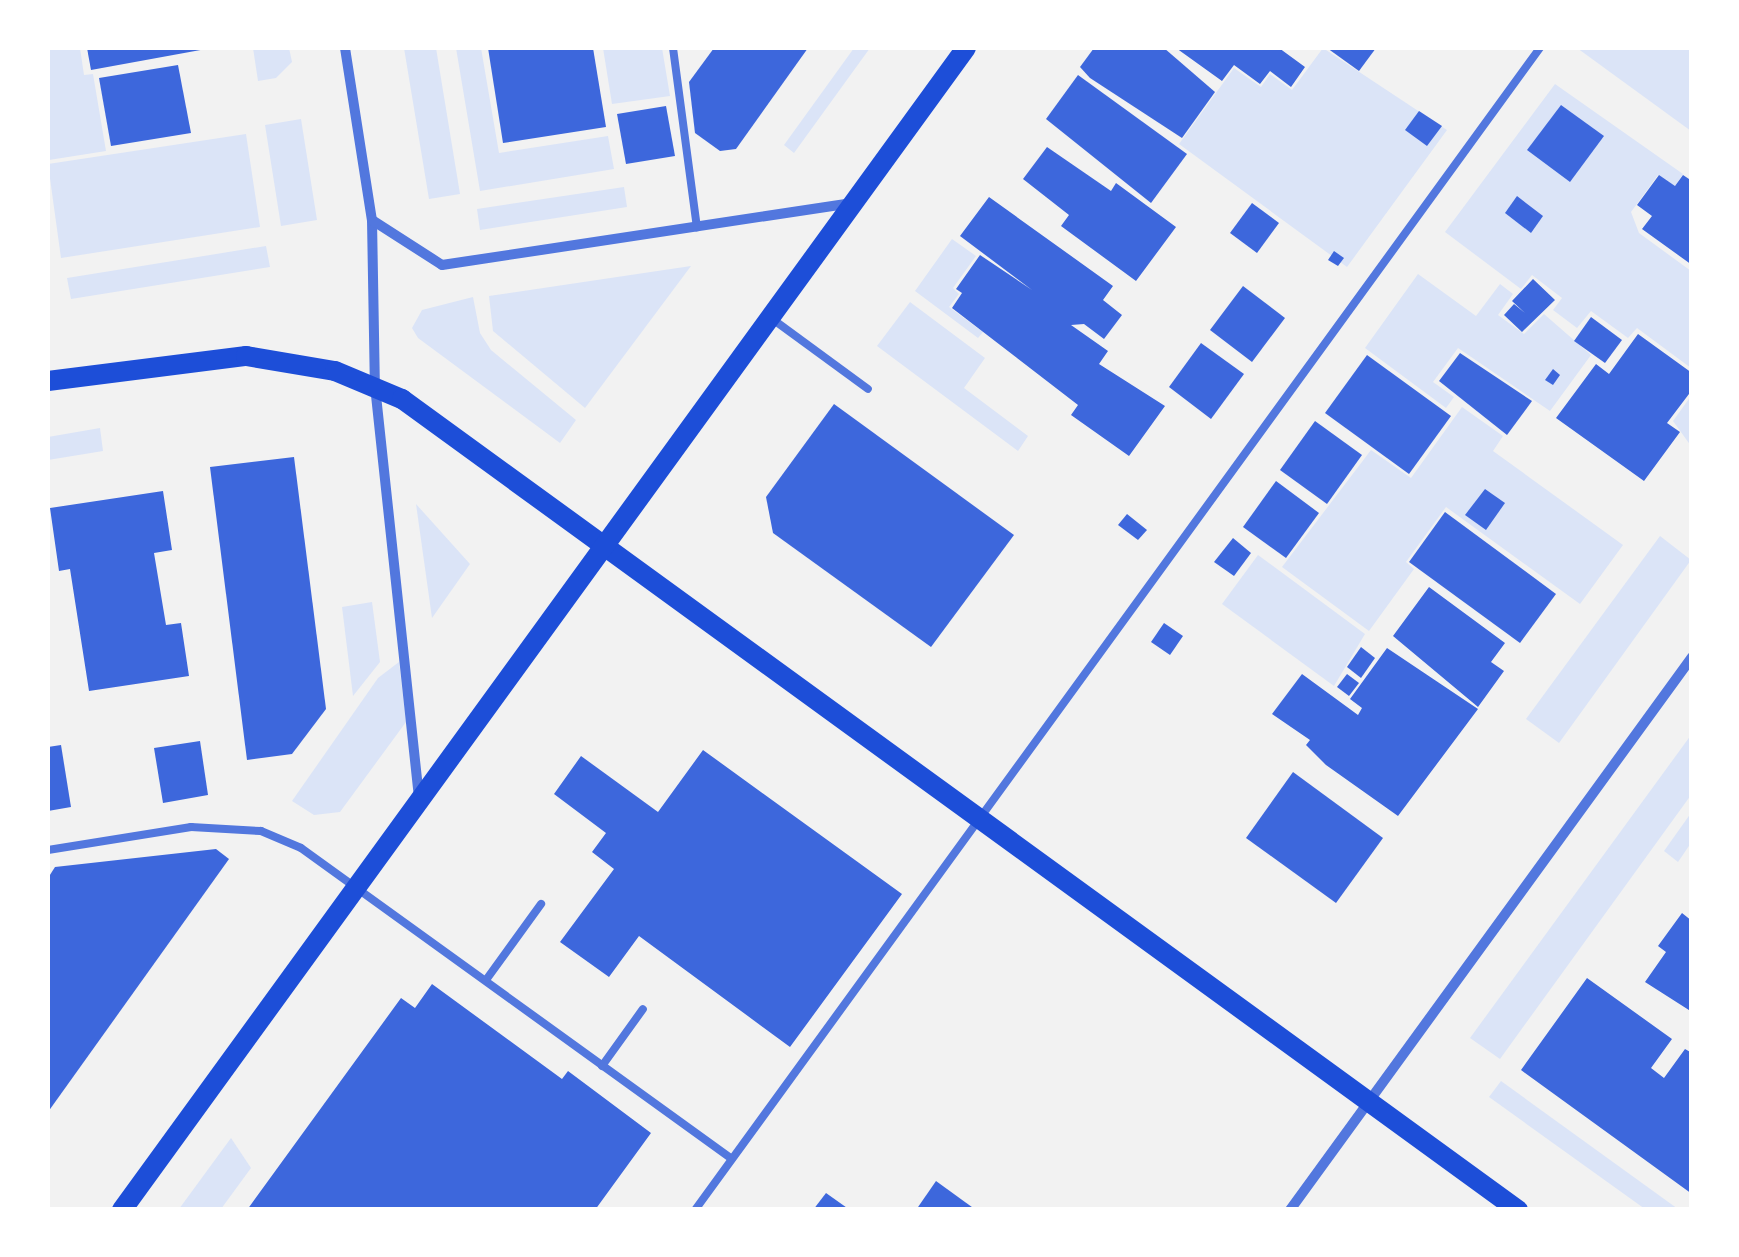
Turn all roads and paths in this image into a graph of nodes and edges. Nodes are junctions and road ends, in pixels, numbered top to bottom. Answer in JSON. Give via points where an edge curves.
{"nodes":[{"id":1,"x":345,"y":48,"type":"edge"},
{"id":2,"x":672,"y":48,"type":"edge"},
{"id":3,"x":966,"y":48,"type":"edge"},
{"id":4,"x":1540,"y":48,"type":"edge"},
{"id":5,"x":853,"y":203,"type":"junction"},
{"id":6,"x":372,"y":220,"type":"junction"},
{"id":7,"x":697,"y":227,"type":"junction"},
{"id":8,"x":770,"y":318,"type":"junction"},
{"id":9,"x":48,"y":382,"type":"edge"},
{"id":10,"x":374,"y":386,"type":"junction"},
{"id":11,"x":868,"y":389,"type":"dead end"},
{"id":12,"x":606,"y":543,"type":"junction"},
{"id":13,"x":1692,"y":658,"type":"edge"},
{"id":14,"x":420,"y":801,"type":"junction"},
{"id":15,"x":981,"y":818,"type":"junction"},
{"id":16,"x":48,"y":850,"type":"edge"},
{"id":17,"x":358,"y":886,"type":"junction"},
{"id":18,"x":541,"y":904,"type":"dead end"},
{"id":19,"x":486,"y":980,"type":"junction"},
{"id":20,"x":643,"y":1009,"type":"dead end"},
{"id":21,"x":602,"y":1066,"type":"junction"},
{"id":22,"x":1369,"y":1101,"type":"junction"},
{"id":23,"x":732,"y":1160,"type":"junction"},
{"id":24,"x":122,"y":1210,"type":"edge"},
{"id":25,"x":695,"y":1210,"type":"edge"},
{"id":26,"x":1290,"y":1210,"type":"edge"},
{"id":27,"x":1518,"y":1210,"type":"edge"}],
"edges":[{"from":1,"to":6,"type":"street"},
{"from":2,"to":7,"type":"lane"},
{"from":3,"to":5,"type":"main road"},
{"from":4,"to":15,"type":"lane"},
{"from":5,"to":7,"type":"street"},
{"from":5,"to":8,"type":"main road"},
{"from":6,"to":7,"type":"street","via":[[442,265]]},
{"from":6,"to":10,"type":"street"},
{"from":8,"to":11,"type":"lane"},
{"from":8,"to":12,"type":"main road"},
{"from":9,"to":10,"type":"main road","via":[[246,356],[292,360]]},
{"from":10,"to":12,"type":"main road","via":[[497,462]]},
{"from":10,"to":14,"type":"street"},
{"from":12,"to":14,"type":"main road"},
{"from":12,"to":15,"type":"main road"},
{"from":13,"to":22,"type":"street"},
{"from":14,"to":17,"type":"main road"},
{"from":15,"to":22,"type":"main road"},
{"from":15,"to":23,"type":"lane"},
{"from":16,"to":17,"type":"lane","via":[[192,827],[235,827],[301,848]]},
{"from":17,"to":19,"type":"lane"},
{"from":17,"to":24,"type":"main road"},
{"from":18,"to":19,"type":"lane"},
{"from":19,"to":21,"type":"lane"},
{"from":20,"to":21,"type":"lane"},
{"from":21,"to":23,"type":"lane"},
{"from":22,"to":26,"type":"street"},
{"from":22,"to":27,"type":"main road"},
{"from":23,"to":25,"type":"lane"}]}
